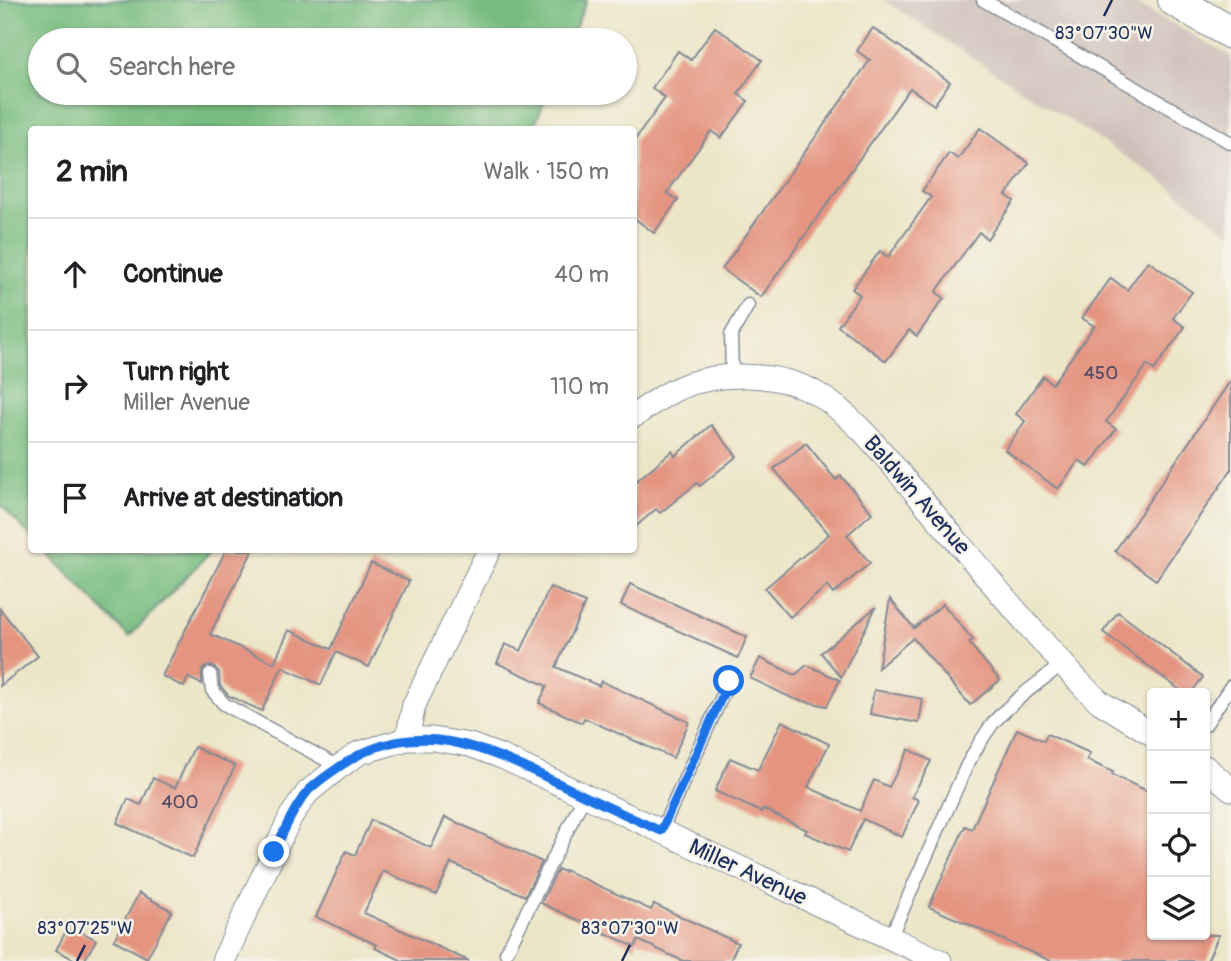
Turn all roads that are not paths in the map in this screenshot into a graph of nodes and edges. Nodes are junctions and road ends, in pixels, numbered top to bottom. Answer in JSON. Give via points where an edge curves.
{"nodes":[{"id":1,"x":983,"y":0,"type":"edge"},
{"id":2,"x":1174,"y":0,"type":"edge"},
{"id":3,"x":1231,"y":33,"type":"edge"},
{"id":4,"x":1231,"y":143,"type":"edge"},
{"id":5,"x":748,"y":305,"type":"dead end"},
{"id":6,"x":732,"y":377,"type":"junction"},
{"id":7,"x":637,"y":414,"type":"edge"},
{"id":8,"x":488,"y":553,"type":"edge"},
{"id":9,"x":1062,"y":664,"type":"junction"},
{"id":10,"x":209,"y":674,"type":"dead end"},
{"id":11,"x":729,"y":681,"type":"dead end"},
{"id":12,"x":1231,"y":685,"type":"edge"},
{"id":13,"x":1210,"y":717,"type":"edge"},
{"id":14,"x":1147,"y":731,"type":"edge"},
{"id":15,"x":408,"y":739,"type":"junction"},
{"id":16,"x":339,"y":767,"type":"junction"},
{"id":17,"x":1210,"y":771,"type":"edge"},
{"id":18,"x":1231,"y":789,"type":"edge"},
{"id":19,"x":584,"y":795,"type":"junction"},
{"id":20,"x":661,"y":831,"type":"junction"},
{"id":21,"x":890,"y":937,"type":"junction"},
{"id":22,"x":506,"y":953,"type":"dead end"},
{"id":23,"x":223,"y":961,"type":"edge"},
{"id":24,"x":940,"y":961,"type":"edge"}],
"edges":[{"from":1,"to":4,"type":"lane"},
{"from":2,"to":3,"type":"street"},
{"from":5,"to":6,"type":"lane","via":[[731,335]]},
{"from":6,"to":7,"type":"street","name":"Baldwin Avenue","via":[[680,388]]},
{"from":6,"to":9,"type":"street","name":"Baldwin Avenue","via":[[790,383],[814,392],[839,410],[864,432]]},
{"from":8,"to":15,"type":"street","via":[[414,705]]},
{"from":9,"to":14,"type":"street","name":"Baldwin Avenue","via":[[1100,702]]},
{"from":9,"to":21,"type":"lane","via":[[1018,699],[978,746]]},
{"from":10,"to":16,"type":"lane","via":[[212,690],[224,704]]},
{"from":11,"to":20,"type":"lane"},
{"from":12,"to":13,"type":"lane"},
{"from":15,"to":16,"type":"street","name":"Miller Avenue","via":[[359,753]]},
{"from":15,"to":19,"type":"street","name":"Miller Avenue","via":[[470,745]]},
{"from":16,"to":23,"type":"street","name":"Miller Avenue","via":[[308,792],[291,816]]},
{"from":17,"to":18,"type":"street"},
{"from":19,"to":20,"type":"street","name":"Miller Avenue"},
{"from":19,"to":22,"type":"lane"},
{"from":20,"to":21,"type":"street","name":"Miller Avenue"},
{"from":21,"to":24,"type":"street","name":"Miller Avenue"}]}
